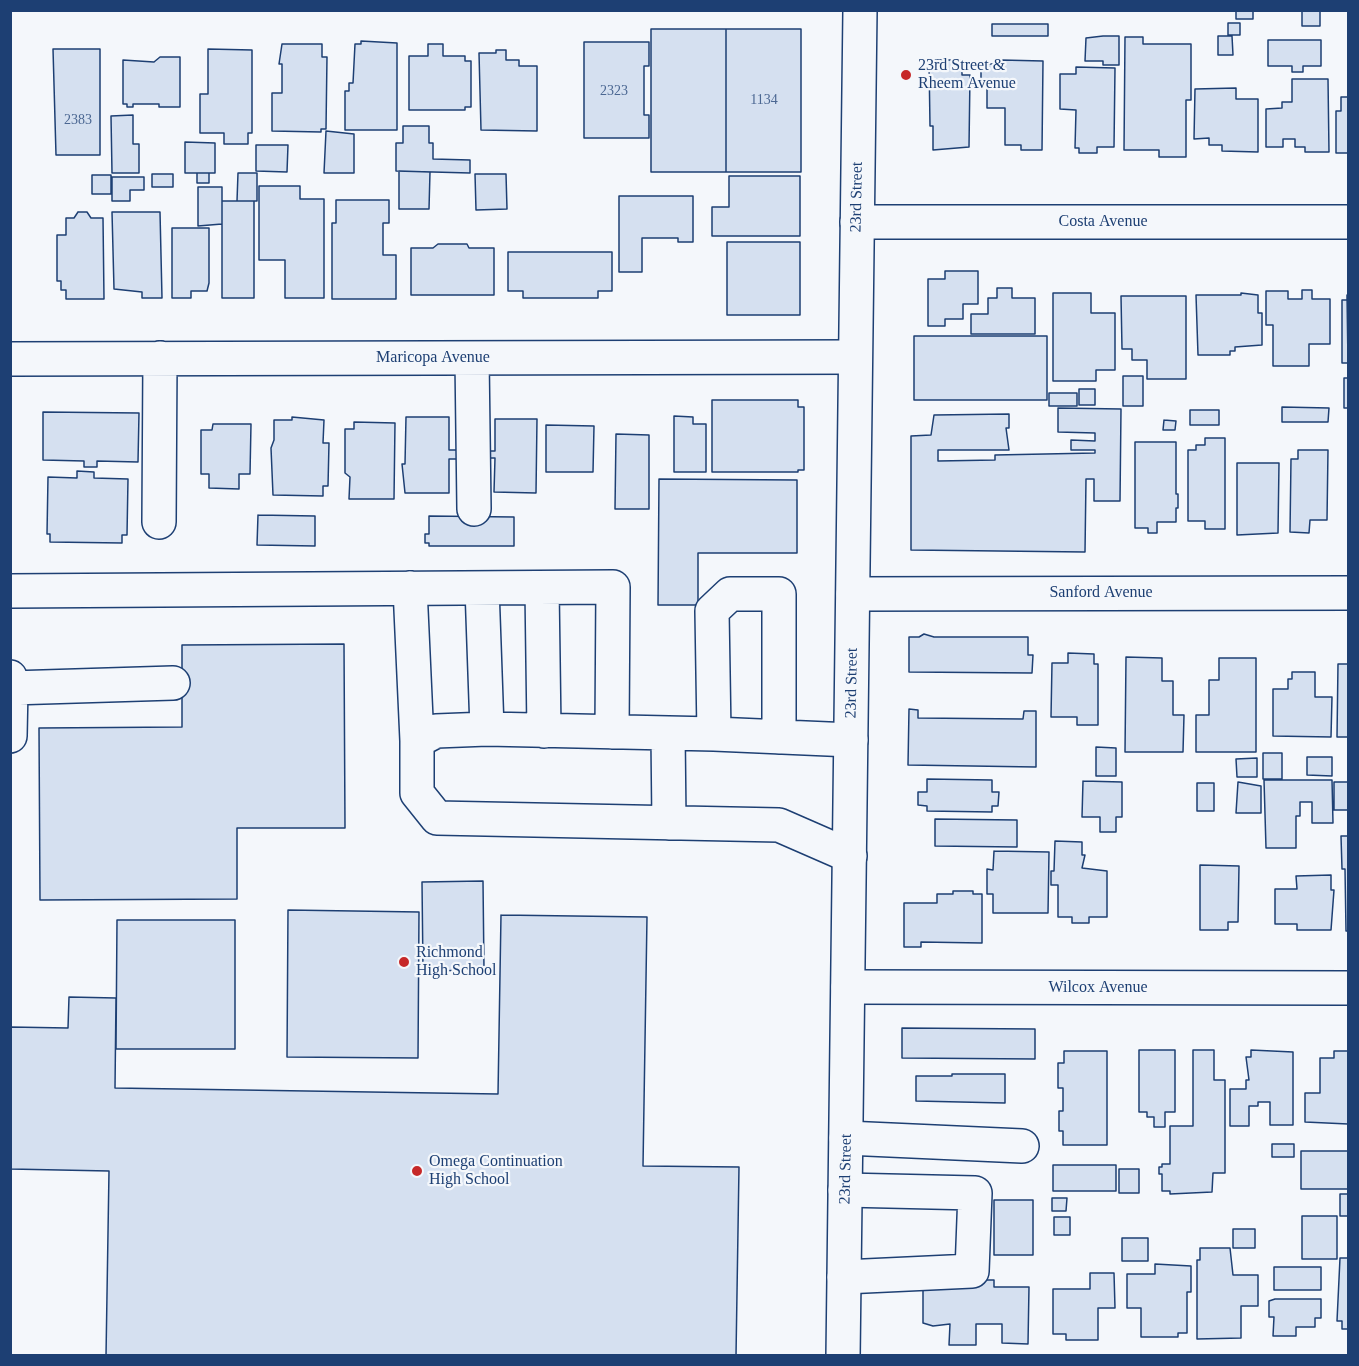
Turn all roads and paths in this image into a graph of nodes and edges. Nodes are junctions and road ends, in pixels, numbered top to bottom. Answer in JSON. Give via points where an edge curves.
{"nodes":[{"id":1,"x":860,"y":10,"type":"edge"},
{"id":2,"x":857,"y":222,"type":"junction"},
{"id":3,"x":1348,"y":222,"type":"edge"},
{"id":4,"x":855,"y":357,"type":"junction"},
{"id":5,"x":160,"y":358,"type":"junction"},
{"id":6,"x":472,"y":358,"type":"junction"},
{"id":7,"x":10,"y":359,"type":"edge"},
{"id":8,"x":474,"y":509,"type":"dead end"},
{"id":9,"x":159,"y":522,"type":"dead end"},
{"id":10,"x":410,"y":588,"type":"junction"},
{"id":11,"x":482,"y":588,"type":"junction"},
{"id":12,"x":542,"y":588,"type":"junction"},
{"id":13,"x":10,"y":591,"type":"edge"},
{"id":14,"x":1348,"y":593,"type":"edge"},
{"id":15,"x":853,"y":594,"type":"junction"},
{"id":16,"x":10,"y":677,"type":"edge"},
{"id":17,"x":173,"y":683,"type":"dead end"},
{"id":18,"x":11,"y":688,"type":"edge"},
{"id":19,"x":487,"y":729,"type":"junction"},
{"id":20,"x":544,"y":731,"type":"junction"},
{"id":21,"x":612,"y":732,"type":"junction"},
{"id":22,"x":668,"y":733,"type":"junction"},
{"id":23,"x":714,"y":734,"type":"junction"},
{"id":24,"x":10,"y":736,"type":"edge"},
{"id":25,"x":779,"y":737,"type":"junction"},
{"id":26,"x":851,"y":740,"type":"junction"},
{"id":27,"x":417,"y":741,"type":"junction"},
{"id":28,"x":669,"y":823,"type":"junction"},
{"id":29,"x":850,"y":856,"type":"junction"},
{"id":30,"x":848,"y":987,"type":"junction"},
{"id":31,"x":1348,"y":988,"type":"edge"},
{"id":32,"x":846,"y":1138,"type":"junction"},
{"id":33,"x":1022,"y":1146,"type":"dead end"},
{"id":34,"x":846,"y":1190,"type":"junction"},
{"id":35,"x":844,"y":1277,"type":"junction"},
{"id":36,"x":843,"y":1356,"type":"edge"}],
"edges":[{"from":1,"to":2,"type":"street","name":"23rd Street"},
{"from":2,"to":3,"type":"street","name":"Costa Avenue"},
{"from":2,"to":4,"type":"street","name":"23rd Street"},
{"from":4,"to":6,"type":"street","name":"Maricopa Avenue"},
{"from":4,"to":15,"type":"street","name":"23rd Street"},
{"from":5,"to":6,"type":"street","name":"Maricopa Avenue"},
{"from":5,"to":7,"type":"street","name":"Maricopa Avenue"},
{"from":5,"to":9,"type":"street"},
{"from":6,"to":8,"type":"street"},
{"from":10,"to":11,"type":"street"},
{"from":10,"to":13,"type":"street"},
{"from":10,"to":27,"type":"street"},
{"from":11,"to":12,"type":"street"},
{"from":11,"to":19,"type":"street"},
{"from":12,"to":20,"type":"street"},
{"from":12,"to":21,"type":"street","via":[[613,587]]},
{"from":14,"to":15,"type":"street","name":"Sanford Avenue"},
{"from":15,"to":26,"type":"street","name":"23rd Street"},
{"from":16,"to":18,"type":"street"},
{"from":17,"to":18,"type":"street"},
{"from":18,"to":24,"type":"street"},
{"from":19,"to":20,"type":"street"},
{"from":19,"to":27,"type":"street","via":[[436,731]]},
{"from":20,"to":21,"type":"street"},
{"from":21,"to":22,"type":"street"},
{"from":22,"to":23,"type":"street"},
{"from":22,"to":28,"type":"street"},
{"from":23,"to":25,"type":"street"},
{"from":23,"to":25,"type":"street","via":[[712,611],[730,594],[779,594]]},
{"from":25,"to":26,"type":"street"},
{"from":26,"to":29,"type":"street","name":"23rd Street"},
{"from":27,"to":28,"type":"street","via":[[417,793],[437,818]]},
{"from":28,"to":29,"type":"street","via":[[779,825]]},
{"from":29,"to":30,"type":"street","name":"23rd Street"},
{"from":30,"to":31,"type":"street","name":"Wilcox Avenue"},
{"from":30,"to":32,"type":"street","name":"23rd Street"},
{"from":32,"to":33,"type":"street"},
{"from":32,"to":34,"type":"street","name":"23rd Street"},
{"from":34,"to":35,"type":"street","name":"23rd Street"},
{"from":34,"to":35,"type":"street","via":[[975,1193],[972,1271]]},
{"from":35,"to":36,"type":"street","name":"23rd Street"}]}
